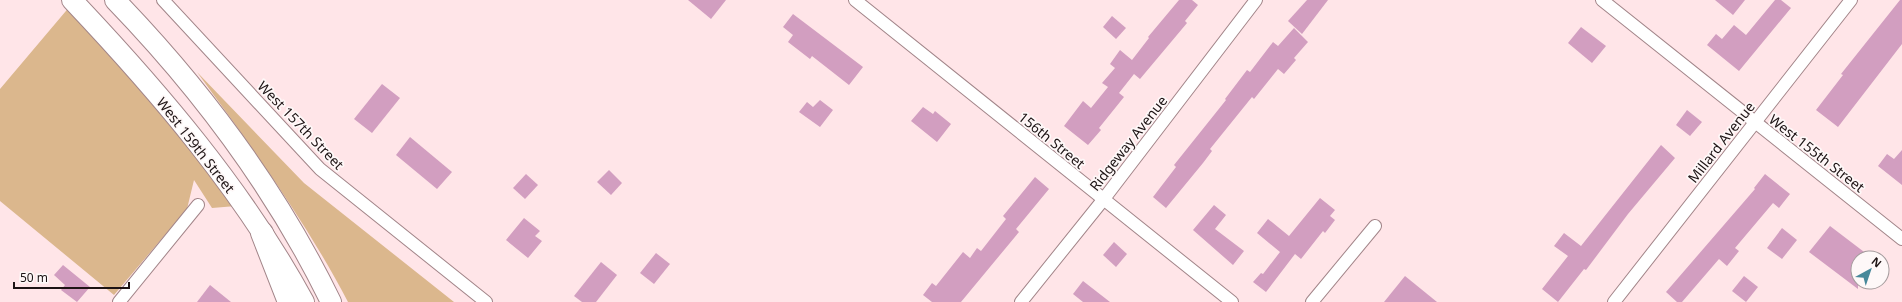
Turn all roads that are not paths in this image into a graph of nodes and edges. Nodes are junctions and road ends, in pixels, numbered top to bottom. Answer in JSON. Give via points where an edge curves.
{"nodes":[{"id":1,"x":72,"y":0,"type":"edge"},
{"id":2,"x":115,"y":0,"type":"edge"},
{"id":3,"x":163,"y":0,"type":"edge"},
{"id":4,"x":855,"y":0,"type":"edge"},
{"id":5,"x":1256,"y":0,"type":"edge"},
{"id":6,"x":1602,"y":0,"type":"edge"},
{"id":7,"x":1851,"y":0,"type":"edge"},
{"id":8,"x":1755,"y":122,"type":"junction"},
{"id":9,"x":1103,"y":200,"type":"junction"},
{"id":10,"x":198,"y":205,"type":"dead end"},
{"id":11,"x":1375,"y":226,"type":"dead end"},
{"id":12,"x":262,"y":233,"type":"junction"},
{"id":13,"x":1902,"y":239,"type":"edge"},
{"id":14,"x":120,"y":302,"type":"edge"},
{"id":15,"x":289,"y":302,"type":"edge"},
{"id":16,"x":304,"y":302,"type":"edge"},
{"id":17,"x":331,"y":302,"type":"edge"},
{"id":18,"x":486,"y":302,"type":"edge"},
{"id":19,"x":1021,"y":302,"type":"edge"},
{"id":20,"x":1232,"y":302,"type":"edge"},
{"id":21,"x":1312,"y":302,"type":"edge"},
{"id":22,"x":1614,"y":302,"type":"edge"}],
"edges":[{"from":1,"to":12,"type":"main road","name":"West 159th Street","via":[[130,62],[201,146]]},
{"from":2,"to":17,"type":"main road","via":[[185,76],[232,135],[278,205]]},
{"from":3,"to":18,"type":"street","name":"West 157th Street","via":[[320,169]]},
{"from":4,"to":9,"type":"street","name":"156th Street"},
{"from":5,"to":9,"type":"street","name":"Ridgeway Avenue"},
{"from":6,"to":8,"type":"street","name":"West 155th Street"},
{"from":7,"to":8,"type":"street","name":"Millard Avenue"},
{"from":8,"to":13,"type":"street","name":"West 155th Street"},
{"from":8,"to":22,"type":"street","name":"Millard Avenue"},
{"from":9,"to":19,"type":"street","name":"Ridgeway Avenue"},
{"from":9,"to":20,"type":"street","name":"156th Street"},
{"from":10,"to":14,"type":"street"},
{"from":11,"to":21,"type":"street"},
{"from":12,"to":15,"type":"highway"},
{"from":12,"to":16,"type":"main road","name":"West 159th Street"}]}
